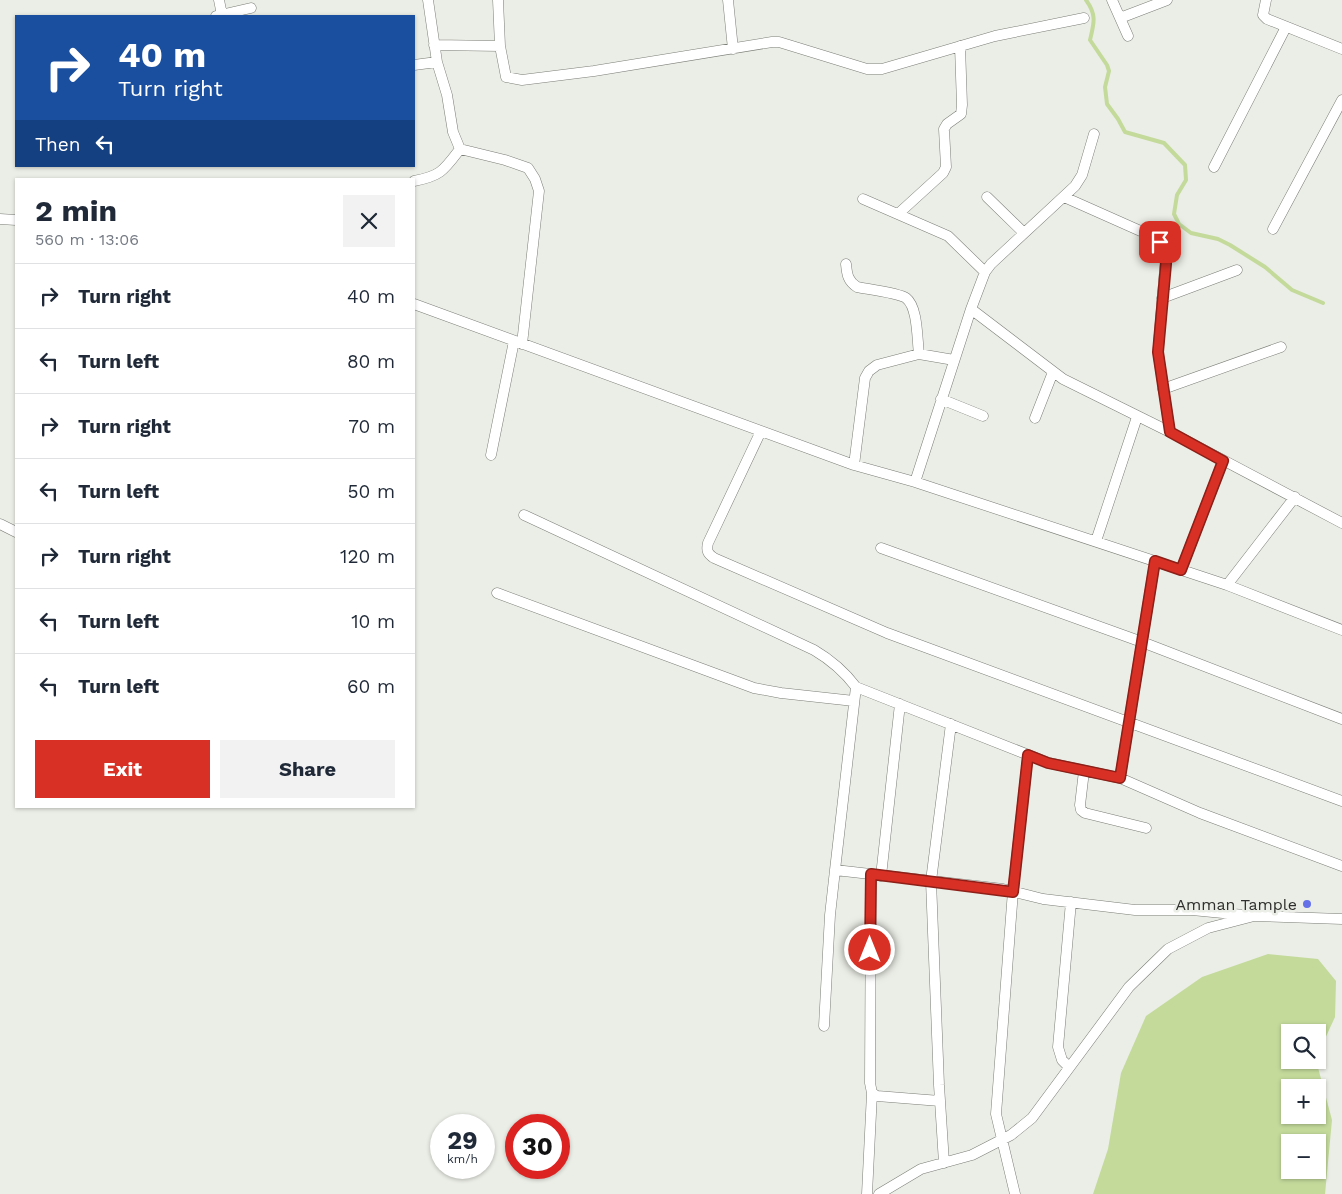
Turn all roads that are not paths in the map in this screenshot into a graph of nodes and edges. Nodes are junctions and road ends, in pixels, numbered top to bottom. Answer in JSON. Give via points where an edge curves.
{"nodes":[{"id":1,"x":219,"y":0,"type":"edge"},
{"id":2,"x":428,"y":0,"type":"edge"},
{"id":3,"x":498,"y":0,"type":"edge"},
{"id":4,"x":728,"y":0,"type":"edge"},
{"id":5,"x":1112,"y":0,"type":"edge"},
{"id":6,"x":1167,"y":0,"type":"edge"},
{"id":7,"x":1266,"y":0,"type":"edge"},
{"id":8,"x":251,"y":8,"type":"dead end"},
{"id":9,"x":219,"y":15,"type":"edge"},
{"id":10,"x":223,"y":15,"type":"edge"},
{"id":11,"x":1084,"y":18,"type":"dead end"},
{"id":12,"x":1120,"y":18,"type":"junction"},
{"id":13,"x":1286,"y":27,"type":"junction"},
{"id":14,"x":1128,"y":36,"type":"dead end"},
{"id":15,"x":434,"y":45,"type":"junction"},
{"id":16,"x":500,"y":46,"type":"junction"},
{"id":17,"x":960,"y":46,"type":"junction"},
{"id":18,"x":733,"y":49,"type":"junction"},
{"id":19,"x":1342,"y":49,"type":"edge"},
{"id":20,"x":437,"y":62,"type":"junction"},
{"id":21,"x":415,"y":65,"type":"edge"},
{"id":22,"x":1342,"y":100,"type":"edge"},
{"id":23,"x":1094,"y":134,"type":"dead end"},
{"id":24,"x":460,"y":149,"type":"junction"},
{"id":25,"x":1214,"y":167,"type":"dead end"},
{"id":26,"x":415,"y":181,"type":"edge"},
{"id":27,"x":987,"y":197,"type":"dead end"},
{"id":28,"x":1064,"y":197,"type":"junction"},
{"id":29,"x":863,"y":199,"type":"dead end"},
{"id":30,"x":898,"y":214,"type":"junction"},
{"id":31,"x":0,"y":219,"type":"edge"},
{"id":32,"x":15,"y":220,"type":"edge"},
{"id":33,"x":1273,"y":229,"type":"dead end"},
{"id":34,"x":1024,"y":233,"type":"junction"},
{"id":35,"x":846,"y":264,"type":"dead end"},
{"id":36,"x":1238,"y":270,"type":"dead end"},
{"id":37,"x":984,"y":272,"type":"junction"},
{"id":38,"x":1162,"y":298,"type":"junction"},
{"id":39,"x":415,"y":304,"type":"edge"},
{"id":40,"x":971,"y":309,"type":"junction"},
{"id":41,"x":518,"y":342,"type":"junction"},
{"id":42,"x":1281,"y":348,"type":"dead end"},
{"id":43,"x":919,"y":354,"type":"junction"},
{"id":44,"x":954,"y":360,"type":"junction"},
{"id":45,"x":1053,"y":372,"type":"junction"},
{"id":46,"x":1163,"y":389,"type":"junction"},
{"id":47,"x":942,"y":399,"type":"junction"},
{"id":48,"x":983,"y":416,"type":"dead end"},
{"id":49,"x":1137,"y":417,"type":"junction"},
{"id":50,"x":1035,"y":418,"type":"dead end"},
{"id":51,"x":761,"y":431,"type":"junction"},
{"id":52,"x":1170,"y":432,"type":"junction"},
{"id":53,"x":491,"y":455,"type":"dead end"},
{"id":54,"x":1223,"y":461,"type":"junction"},
{"id":55,"x":854,"y":465,"type":"junction"},
{"id":56,"x":915,"y":482,"type":"junction"},
{"id":57,"x":1295,"y":497,"type":"junction"},
{"id":58,"x":524,"y":515,"type":"dead end"},
{"id":59,"x":1342,"y":523,"type":"edge"},
{"id":60,"x":0,"y":524,"type":"edge"},
{"id":61,"x":15,"y":532,"type":"edge"},
{"id":62,"x":1096,"y":541,"type":"junction"},
{"id":63,"x":881,"y":548,"type":"dead end"},
{"id":64,"x":1155,"y":561,"type":"junction"},
{"id":65,"x":1181,"y":570,"type":"junction"},
{"id":66,"x":1227,"y":585,"type":"junction"},
{"id":67,"x":497,"y":593,"type":"dead end"},
{"id":68,"x":1342,"y":630,"type":"edge"},
{"id":69,"x":1142,"y":642,"type":"junction"},
{"id":70,"x":856,"y":687,"type":"junction"},
{"id":71,"x":854,"y":701,"type":"junction"},
{"id":72,"x":900,"y":704,"type":"junction"},
{"id":73,"x":1342,"y":719,"type":"edge"},
{"id":74,"x":1129,"y":723,"type":"junction"},
{"id":75,"x":950,"y":724,"type":"junction"},
{"id":76,"x":1028,"y":755,"type":"junction"},
{"id":77,"x":1084,"y":770,"type":"junction"},
{"id":78,"x":1120,"y":778,"type":"junction"},
{"id":79,"x":1342,"y":801,"type":"edge"},
{"id":80,"x":1146,"y":828,"type":"dead end"},
{"id":81,"x":1342,"y":866,"type":"edge"},
{"id":82,"x":835,"y":870,"type":"junction"},
{"id":83,"x":876,"y":875,"type":"junction"},
{"id":84,"x":931,"y":881,"type":"junction"},
{"id":85,"x":1013,"y":892,"type":"junction"},
{"id":86,"x":1071,"y":902,"type":"junction"},
{"id":87,"x":1254,"y":916,"type":"junction"},
{"id":88,"x":1342,"y":919,"type":"edge"},
{"id":89,"x":824,"y":1026,"type":"dead end"},
{"id":90,"x":1069,"y":1066,"type":"junction"},
{"id":91,"x":872,"y":1093,"type":"junction"},
{"id":92,"x":940,"y":1101,"type":"junction"},
{"id":93,"x":1002,"y":1140,"type":"junction"},
{"id":94,"x":944,"y":1163,"type":"junction"},
{"id":95,"x":867,"y":1194,"type":"edge"},
{"id":96,"x":879,"y":1194,"type":"edge"},
{"id":97,"x":1015,"y":1194,"type":"edge"}],
"edges":[{"from":1,"to":9,"type":"street"},
{"from":2,"to":15,"type":"street"},
{"from":3,"to":16,"type":"street"},
{"from":4,"to":18,"type":"street"},
{"from":5,"to":12,"type":"street"},
{"from":6,"to":12,"type":"street"},
{"from":7,"to":13,"type":"street","via":[[1263,15]]},
{"from":8,"to":10,"type":"street"},
{"from":11,"to":17,"type":"street"},
{"from":12,"to":14,"type":"street"},
{"from":13,"to":19,"type":"street"},
{"from":13,"to":25,"type":"street"},
{"from":15,"to":16,"type":"street"},
{"from":15,"to":20,"type":"street"},
{"from":16,"to":18,"type":"street","via":[[506,77],[522,80]]},
{"from":17,"to":18,"type":"street","via":[[892,67],[875,69],[779,42]]},
{"from":17,"to":30,"type":"street","via":[[961,114],[944,129],[944,173]]},
{"from":20,"to":21,"type":"street"},
{"from":20,"to":24,"type":"street"},
{"from":22,"to":33,"type":"street"},
{"from":23,"to":28,"type":"street","via":[[1082,175]]},
{"from":24,"to":26,"type":"street","via":[[445,169],[431,178]]},
{"from":24,"to":41,"type":"street","via":[[528,168],[539,191]]},
{"from":27,"to":34,"type":"street"},
{"from":28,"to":34,"type":"street"},
{"from":28,"to":38,"type":"street","via":[[1160,242],[1166,255]]},
{"from":29,"to":30,"type":"street"},
{"from":30,"to":37,"type":"street","via":[[948,236]]},
{"from":31,"to":32,"type":"street"},
{"from":34,"to":37,"type":"street"},
{"from":35,"to":43,"type":"street","via":[[850,283],[905,297],[912,304]]},
{"from":36,"to":38,"type":"street"},
{"from":37,"to":40,"type":"street"},
{"from":38,"to":46,"type":"street","via":[[1158,352]]},
{"from":39,"to":41,"type":"street"},
{"from":40,"to":44,"type":"street"},
{"from":40,"to":45,"type":"street"},
{"from":41,"to":51,"type":"street"},
{"from":41,"to":53,"type":"street"},
{"from":42,"to":46,"type":"street"},
{"from":43,"to":44,"type":"street"},
{"from":43,"to":55,"type":"street","via":[[877,365],[869,371],[865,378]]},
{"from":44,"to":47,"type":"street"},
{"from":45,"to":49,"type":"street"},
{"from":45,"to":50,"type":"street"},
{"from":46,"to":52,"type":"street"},
{"from":47,"to":48,"type":"street"},
{"from":47,"to":56,"type":"street"},
{"from":49,"to":52,"type":"street"},
{"from":49,"to":62,"type":"street"},
{"from":51,"to":55,"type":"street"},
{"from":51,"to":74,"type":"street","via":[[708,543],[706,549],[714,558],[887,633]]},
{"from":52,"to":54,"type":"street"},
{"from":54,"to":57,"type":"street"},
{"from":54,"to":65,"type":"street"},
{"from":55,"to":56,"type":"street"},
{"from":56,"to":62,"type":"street"},
{"from":57,"to":59,"type":"street"},
{"from":57,"to":66,"type":"street"},
{"from":58,"to":70,"type":"street","via":[[814,650],[845,673]]},
{"from":60,"to":61,"type":"street"},
{"from":62,"to":64,"type":"street"},
{"from":63,"to":69,"type":"street"},
{"from":64,"to":65,"type":"street"},
{"from":64,"to":69,"type":"street"},
{"from":65,"to":66,"type":"street"},
{"from":66,"to":68,"type":"street"},
{"from":67,"to":71,"type":"street","via":[[754,688]]},
{"from":69,"to":73,"type":"street"},
{"from":69,"to":74,"type":"street"},
{"from":70,"to":71,"type":"street"},
{"from":70,"to":72,"type":"street"},
{"from":71,"to":82,"type":"street"},
{"from":72,"to":75,"type":"street"},
{"from":72,"to":83,"type":"street"},
{"from":74,"to":78,"type":"street"},
{"from":74,"to":79,"type":"street"},
{"from":75,"to":76,"type":"street"},
{"from":75,"to":84,"type":"street"},
{"from":76,"to":77,"type":"street","via":[[1048,763]]},
{"from":76,"to":85,"type":"street"},
{"from":77,"to":78,"type":"street"},
{"from":77,"to":80,"type":"street","via":[[1081,810]]},
{"from":78,"to":81,"type":"street","via":[[1200,813]]},
{"from":82,"to":83,"type":"street"},
{"from":82,"to":89,"type":"street"},
{"from":83,"to":84,"type":"street"},
{"from":83,"to":91,"type":"street"},
{"from":84,"to":85,"type":"street"},
{"from":84,"to":92,"type":"street"},
{"from":85,"to":86,"type":"street"},
{"from":85,"to":93,"type":"street","via":[[996,1114]]},
{"from":86,"to":87,"type":"street","via":[[1134,910],[1192,910]]},
{"from":86,"to":90,"type":"street","via":[[1058,1048],[1062,1060]]},
{"from":87,"to":88,"type":"street"},
{"from":87,"to":90,"type":"street","via":[[1208,928],[1168,948],[1129,987]]},
{"from":90,"to":93,"type":"street","via":[[1032,1118]]},
{"from":91,"to":92,"type":"street"},
{"from":91,"to":95,"type":"street"},
{"from":92,"to":94,"type":"street"},
{"from":93,"to":94,"type":"street","via":[[972,1155]]},
{"from":93,"to":97,"type":"street"},
{"from":94,"to":96,"type":"street","via":[[922,1169]]}]}
